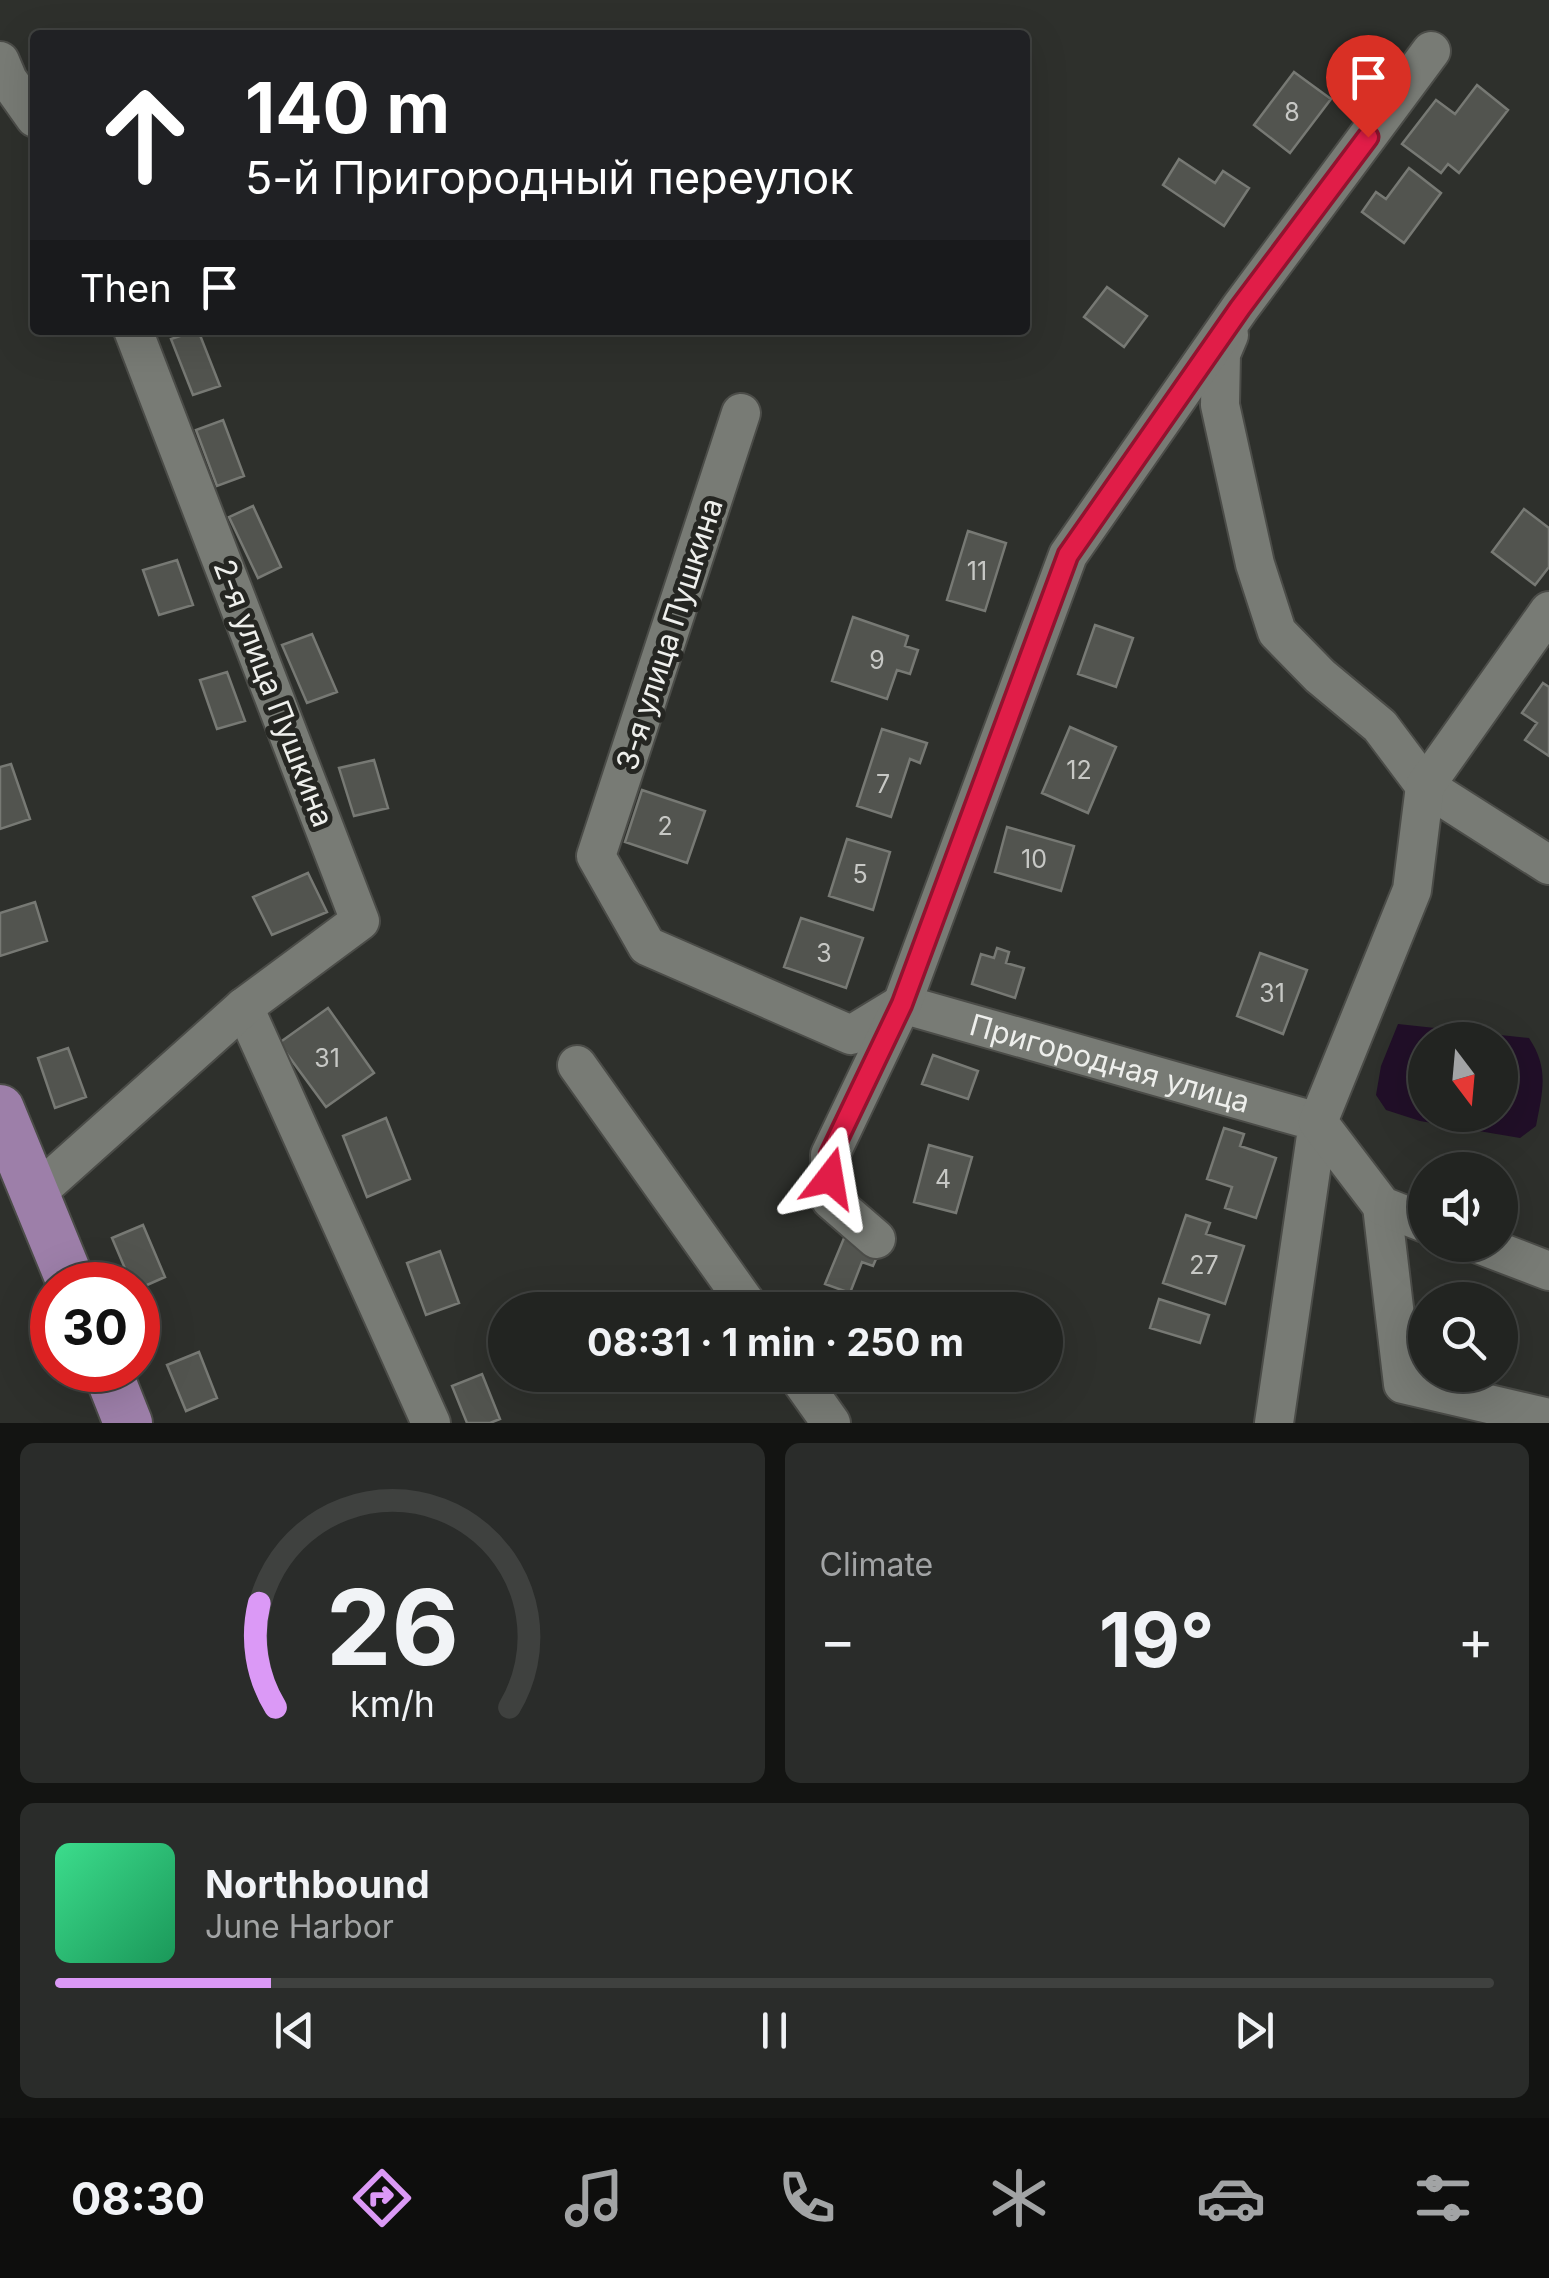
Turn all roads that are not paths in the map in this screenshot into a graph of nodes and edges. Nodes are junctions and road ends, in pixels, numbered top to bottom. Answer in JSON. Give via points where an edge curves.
{"nodes":[{"id":1,"x":1431,"y":51,"type":"dead end"},
{"id":2,"x":3,"y":75,"type":"edge"},
{"id":3,"x":30,"y":111,"type":"edge"},
{"id":4,"x":1240,"y":308,"type":"junction"},
{"id":5,"x":135,"y":335,"type":"edge"},
{"id":6,"x":741,"y":413,"type":"dead end"},
{"id":7,"x":1549,"y":612,"type":"edge"},
{"id":8,"x":1424,"y":786,"type":"junction"},
{"id":9,"x":1549,"y":864,"type":"edge"},
{"id":10,"x":902,"y":1004,"type":"junction"},
{"id":11,"x":244,"y":1007,"type":"junction"},
{"id":12,"x":577,"y":1065,"type":"dead end"},
{"id":13,"x":0,"y":1109,"type":"edge"},
{"id":14,"x":1318,"y":1122,"type":"junction"},
{"id":15,"x":35,"y":1194,"type":"junction"},
{"id":16,"x":1382,"y":1206,"type":"junction"},
{"id":17,"x":1408,"y":1216,"type":"edge"},
{"id":18,"x":876,"y":1239,"type":"dead end"},
{"id":19,"x":1518,"y":1260,"type":"edge"},
{"id":20,"x":63,"y":1262,"type":"edge"},
{"id":21,"x":1549,"y":1272,"type":"edge"},
{"id":22,"x":738,"y":1292,"type":"edge"},
{"id":23,"x":116,"y":1392,"type":"edge"},
{"id":24,"x":809,"y":1392,"type":"edge"},
{"id":25,"x":1549,"y":1418,"type":"edge"},
{"id":26,"x":128,"y":1423,"type":"edge"},
{"id":27,"x":431,"y":1423,"type":"edge"},
{"id":28,"x":832,"y":1423,"type":"edge"},
{"id":29,"x":1274,"y":1423,"type":"edge"}],
"edges":[{"from":1,"to":4,"type":"street"},
{"from":2,"to":3,"type":"street"},
{"from":4,"to":8,"type":"street","via":[[1222,354],[1220,406],[1254,564],[1277,632],[1380,726]]},
{"from":4,"to":10,"type":"street","via":[[1068,555]]},
{"from":5,"to":11,"type":"street","name":"2-я улица Пушкина","via":[[360,921]]},
{"from":6,"to":10,"type":"street","name":"3-я улица Пушкина","via":[[596,856],[647,946],[851,1035]]},
{"from":7,"to":8,"type":"street"},
{"from":8,"to":9,"type":"street"},
{"from":8,"to":14,"type":"street","via":[[1412,890]]},
{"from":10,"to":14,"type":"street","name":"Пригородная улица"},
{"from":10,"to":18,"type":"street","via":[[830,1155],[831,1200]]},
{"from":11,"to":15,"type":"street","name":"2-я улица Пушкина"},
{"from":11,"to":27,"type":"street"},
{"from":12,"to":22,"type":"street"},
{"from":13,"to":15,"type":"main road"},
{"from":14,"to":16,"type":"street"},
{"from":14,"to":29,"type":"street"},
{"from":15,"to":20,"type":"main road"},
{"from":16,"to":17,"type":"street"},
{"from":16,"to":25,"type":"street","via":[[1403,1384]]},
{"from":19,"to":21,"type":"street"},
{"from":23,"to":26,"type":"main road"},
{"from":24,"to":28,"type":"street"}]}
